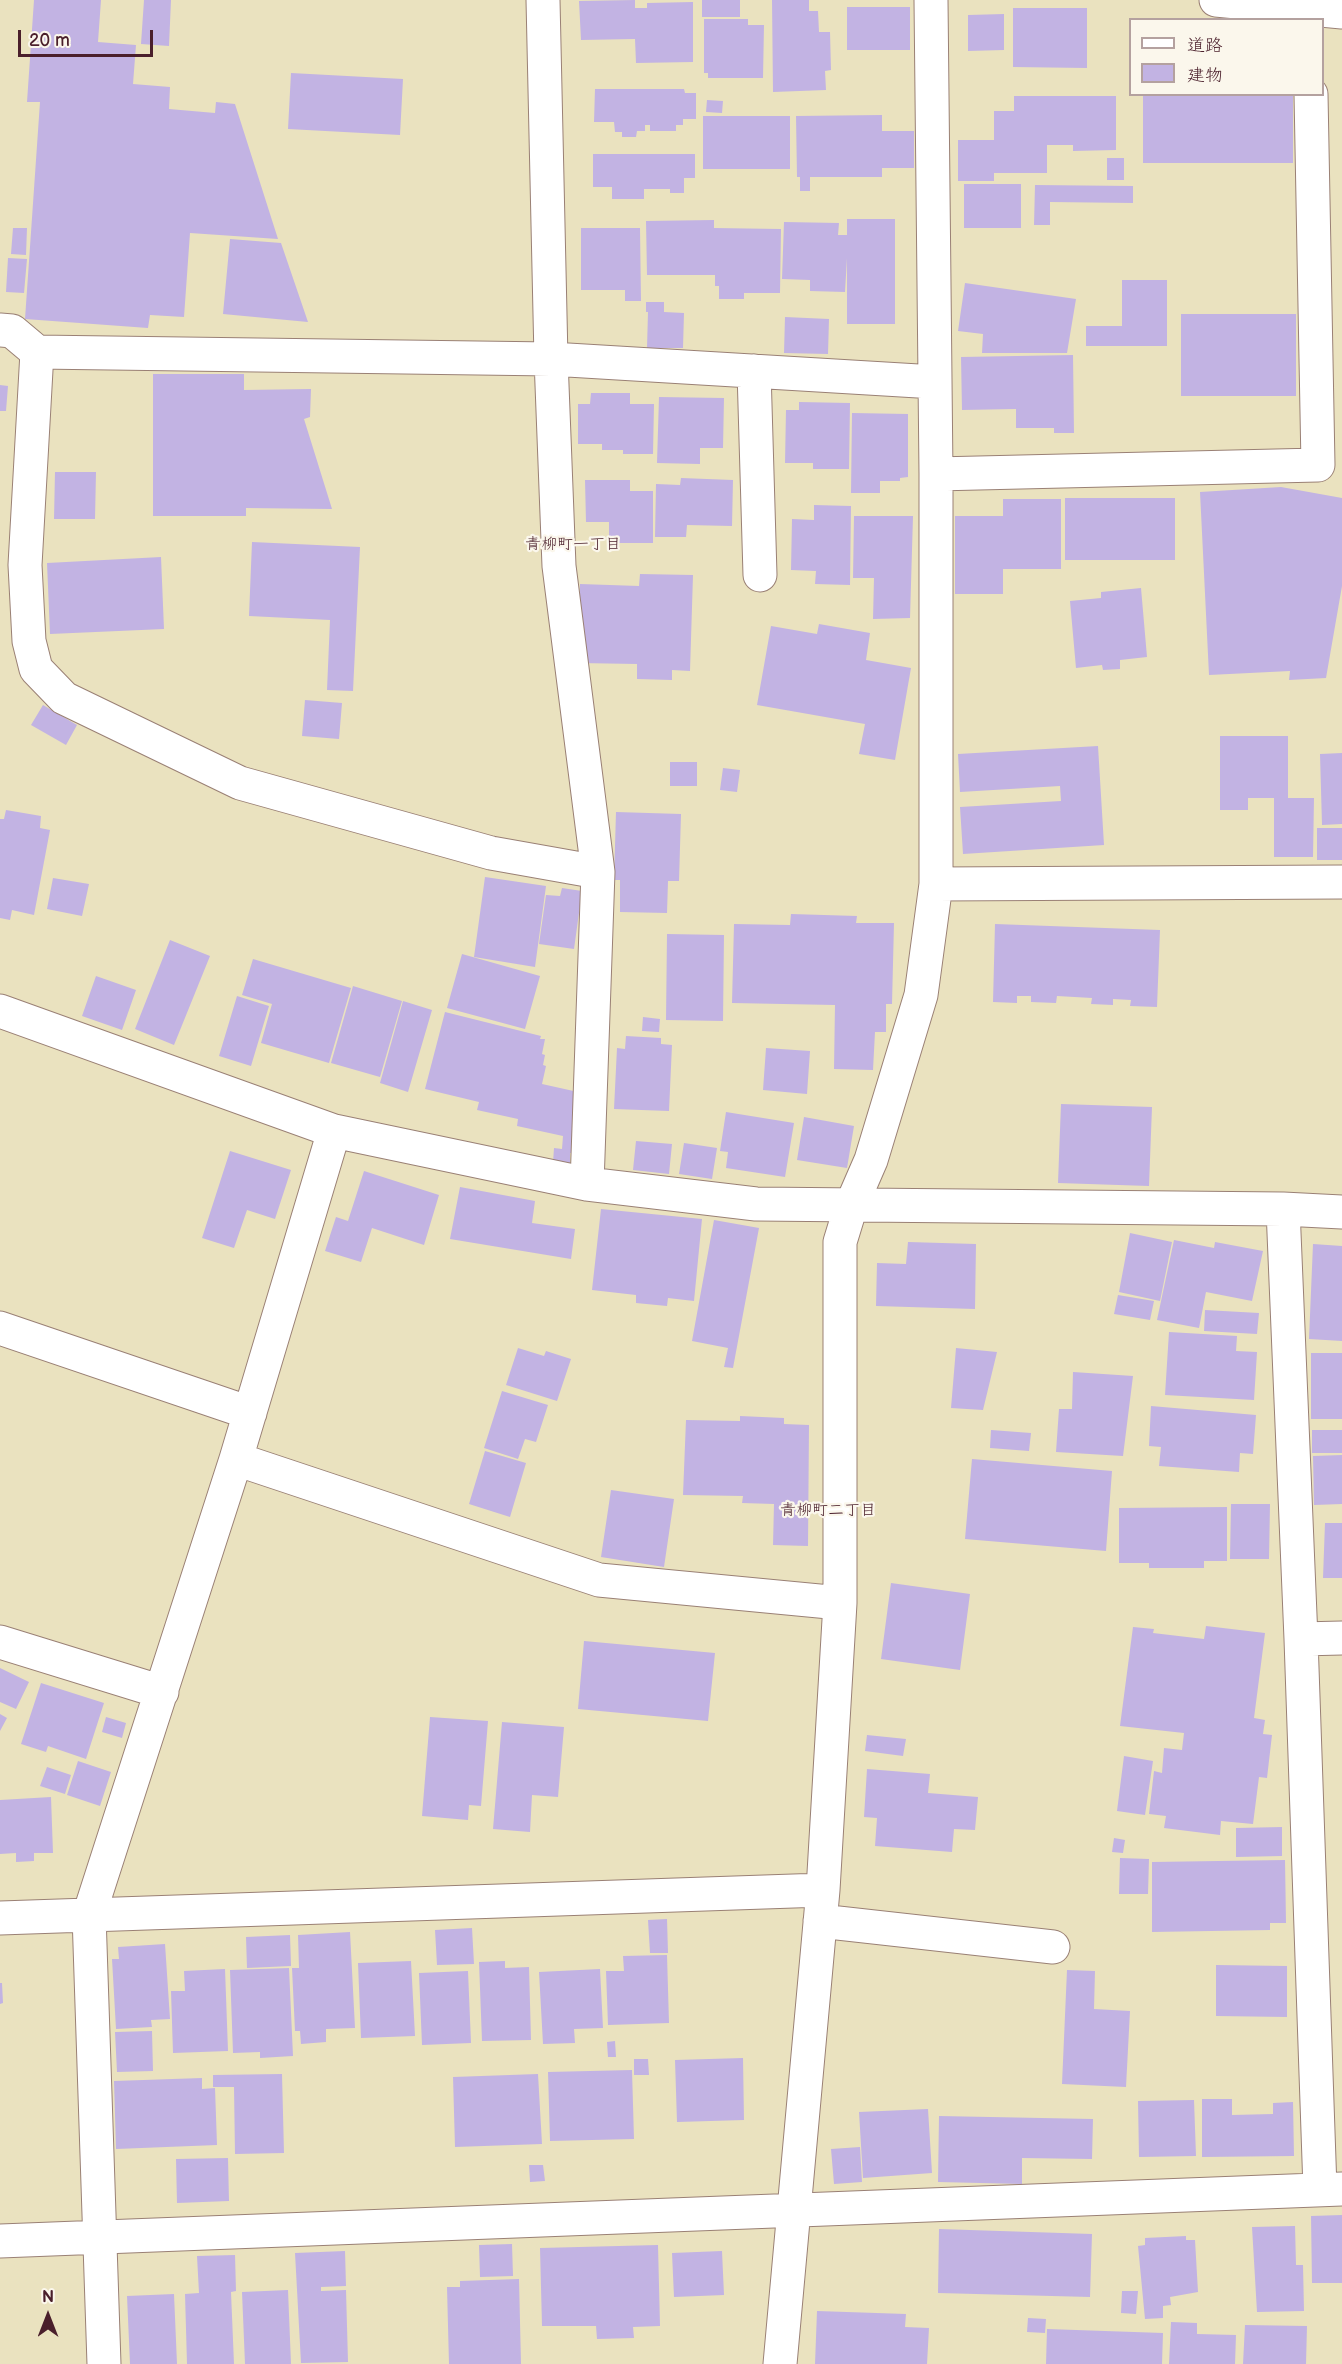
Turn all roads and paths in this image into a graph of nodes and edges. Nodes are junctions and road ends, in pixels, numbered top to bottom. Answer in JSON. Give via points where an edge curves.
{"nodes":[{"id":1,"x":543,"y":0,"type":"edge"},
{"id":2,"x":931,"y":0,"type":"edge"},
{"id":3,"x":1216,"y":0,"type":"edge"},
{"id":4,"x":1342,"y":12,"type":"edge"},
{"id":5,"x":1309,"y":15,"type":"edge"},
{"id":6,"x":1311,"y":96,"type":"edge"},
{"id":7,"x":0,"y":330,"type":"edge"},
{"id":8,"x":37,"y":352,"type":"junction"},
{"id":9,"x":551,"y":359,"type":"junction"},
{"id":10,"x":754,"y":371,"type":"junction"},
{"id":11,"x":935,"y":382,"type":"junction"},
{"id":12,"x":936,"y":474,"type":"junction"},
{"id":13,"x":760,"y":575,"type":"dead end"},
{"id":14,"x":598,"y":872,"type":"junction"},
{"id":15,"x":1342,"y":882,"type":"edge"},
{"id":16,"x":936,"y":884,"type":"junction"},
{"id":17,"x":0,"y":1011,"type":"edge"},
{"id":18,"x":334,"y":1131,"type":"junction"},
{"id":19,"x":587,"y":1184,"type":"junction"},
{"id":20,"x":851,"y":1206,"type":"junction"},
{"id":21,"x":1283,"y":1209,"type":"junction"},
{"id":22,"x":1342,"y":1212,"type":"edge"},
{"id":23,"x":0,"y":1328,"type":"edge"},
{"id":24,"x":250,"y":1413,"type":"junction"},
{"id":25,"x":236,"y":1460,"type":"junction"},
{"id":26,"x":840,"y":1603,"type":"junction"},
{"id":27,"x":1342,"y":1638,"type":"edge"},
{"id":28,"x":1301,"y":1639,"type":"junction"},
{"id":29,"x":0,"y":1642,"type":"edge"},
{"id":30,"x":162,"y":1692,"type":"junction"},
{"id":31,"x":821,"y":1906,"type":"junction"},
{"id":32,"x":88,"y":1915,"type":"junction"},
{"id":33,"x":0,"y":1918,"type":"edge"},
{"id":34,"x":1053,"y":1947,"type":"dead end"},
{"id":35,"x":1331,"y":2189,"type":"edge"},
{"id":36,"x":793,"y":2208,"type":"junction"},
{"id":37,"x":101,"y":2238,"type":"junction"},
{"id":38,"x":0,"y":2241,"type":"edge"},
{"id":39,"x":104,"y":2364,"type":"edge"},
{"id":40,"x":780,"y":2364,"type":"edge"}],
"edges":[{"from":1,"to":9,"type":"street"},
{"from":2,"to":11,"type":"street"},
{"from":3,"to":5,"type":"street"},
{"from":4,"to":5,"type":"street"},
{"from":6,"to":12,"type":"street","via":[[1318,465]]},
{"from":7,"to":8,"type":"street","via":[[12,331]]},
{"from":8,"to":9,"type":"street"},
{"from":8,"to":14,"type":"street","via":[[25,565],[29,641],[36,669],[64,698],[240,783],[491,853]]},
{"from":9,"to":10,"type":"street"},
{"from":9,"to":14,"type":"street","via":[[559,566]]},
{"from":10,"to":11,"type":"street"},
{"from":10,"to":13,"type":"street"},
{"from":11,"to":12,"type":"street"},
{"from":12,"to":16,"type":"street"},
{"from":14,"to":19,"type":"street"},
{"from":15,"to":16,"type":"street"},
{"from":16,"to":20,"type":"street","via":[[921,995],[871,1160]]},
{"from":17,"to":18,"type":"street"},
{"from":18,"to":19,"type":"street"},
{"from":18,"to":24,"type":"street"},
{"from":19,"to":20,"type":"street","via":[[756,1204]]},
{"from":20,"to":21,"type":"street"},
{"from":20,"to":26,"type":"street","via":[[840,1242]]},
{"from":21,"to":22,"type":"street"},
{"from":21,"to":28,"type":"street"},
{"from":23,"to":24,"type":"street"},
{"from":24,"to":25,"type":"street"},
{"from":25,"to":26,"type":"street","via":[[599,1580]]},
{"from":25,"to":30,"type":"street"},
{"from":26,"to":31,"type":"street"},
{"from":27,"to":28,"type":"street"},
{"from":28,"to":35,"type":"street"},
{"from":29,"to":30,"type":"street"},
{"from":30,"to":32,"type":"street"},
{"from":31,"to":32,"type":"street"},
{"from":31,"to":34,"type":"street"},
{"from":31,"to":36,"type":"street"},
{"from":32,"to":33,"type":"street"},
{"from":32,"to":37,"type":"street"},
{"from":35,"to":36,"type":"street"},
{"from":36,"to":37,"type":"street"},
{"from":36,"to":40,"type":"street"},
{"from":37,"to":38,"type":"street"},
{"from":37,"to":39,"type":"street"}]}
